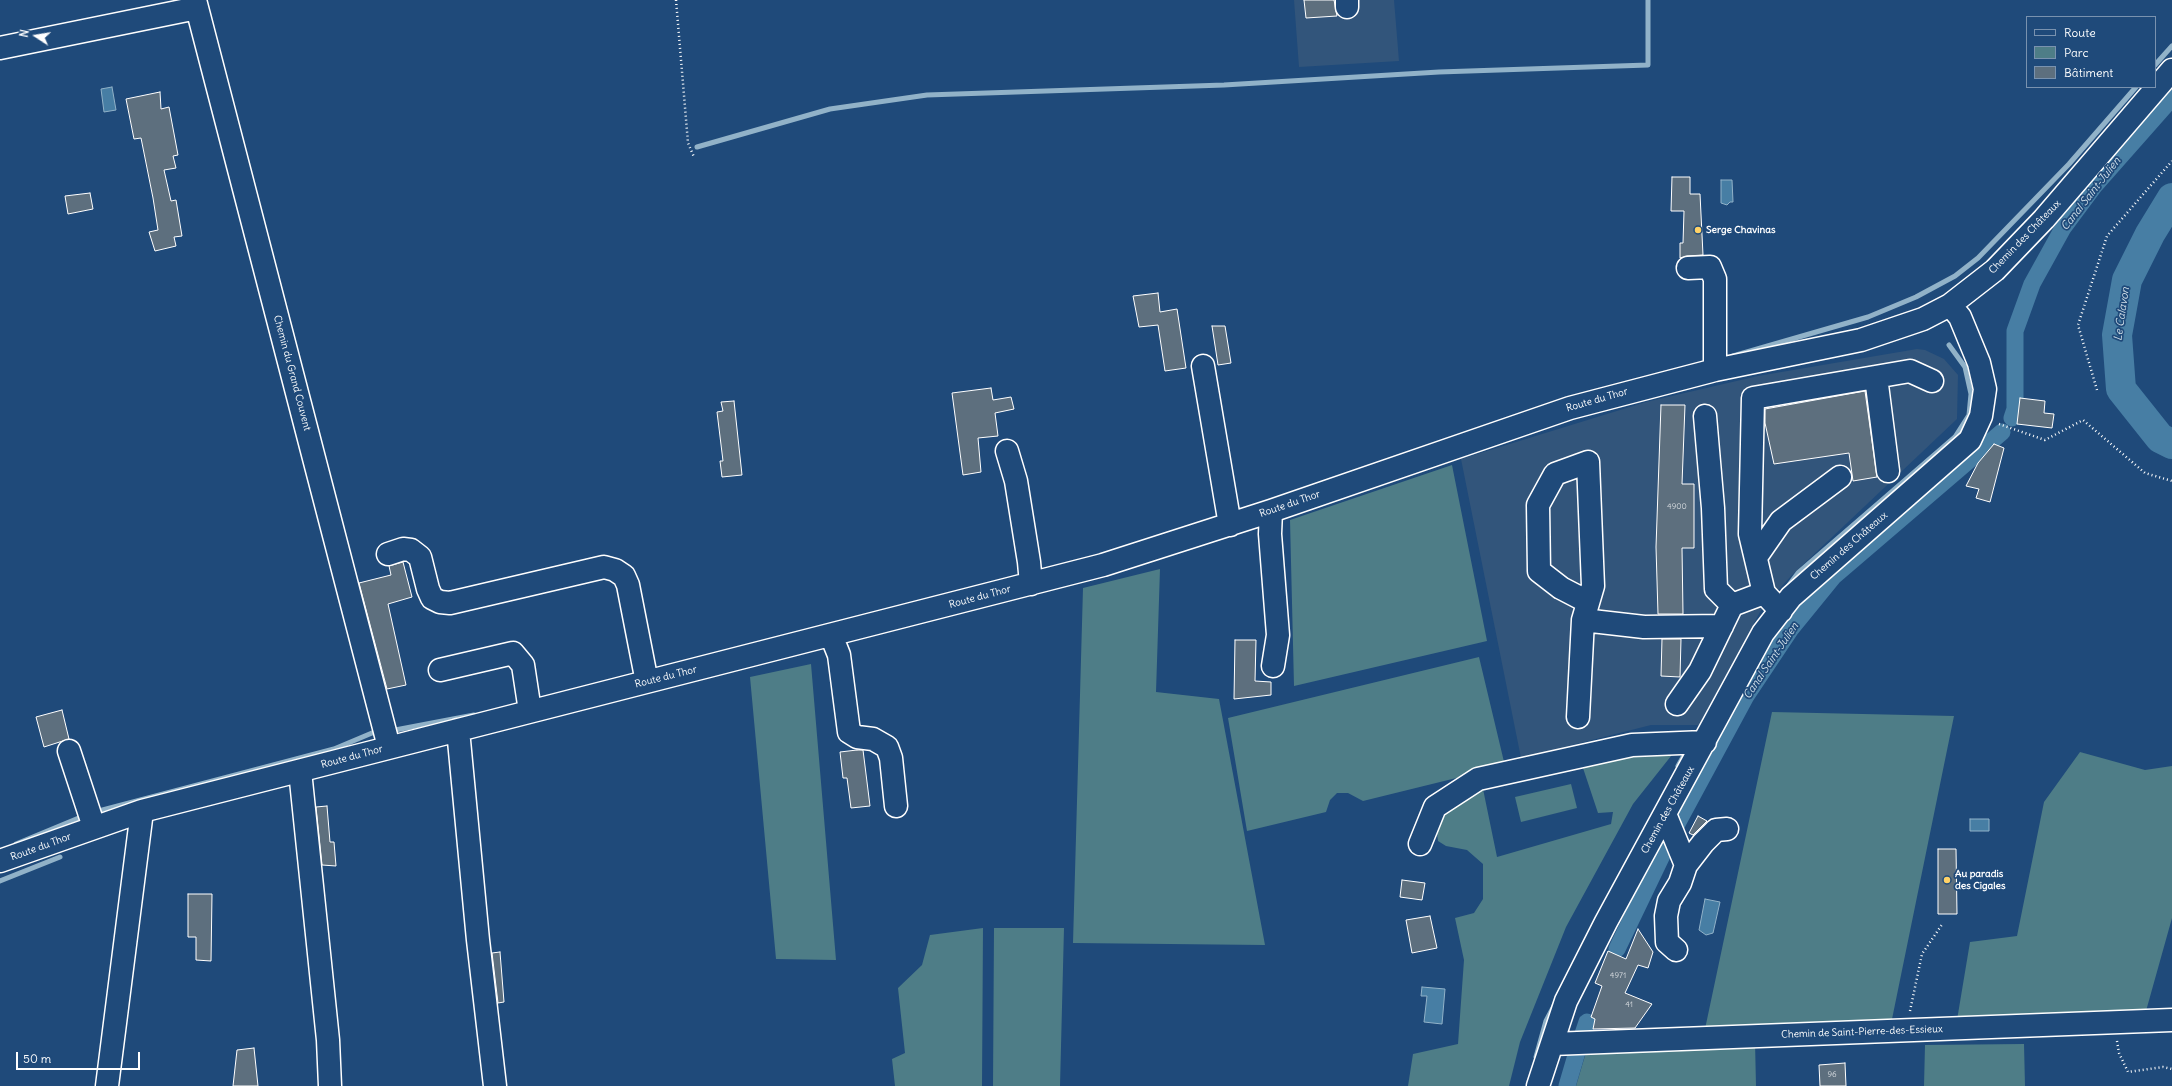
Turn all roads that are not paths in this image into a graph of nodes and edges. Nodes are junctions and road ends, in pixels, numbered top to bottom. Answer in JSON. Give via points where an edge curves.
{"nodes":[{"id":1,"x":196,"y":4,"type":"edge"},
{"id":2,"x":0,"y":48,"type":"edge"},
{"id":3,"x":2172,"y":70,"type":"edge"},
{"id":4,"x":1688,"y":268,"type":"dead end"},
{"id":5,"x":1950,"y":305,"type":"junction"},
{"id":6,"x":1203,"y":366,"type":"dead end"},
{"id":7,"x":1715,"y":370,"type":"junction"},
{"id":8,"x":1876,"y":377,"type":"junction"},
{"id":9,"x":1932,"y":381,"type":"dead end"},
{"id":10,"x":1705,"y":416,"type":"dead end"},
{"id":11,"x":1007,"y":451,"type":"dead end"},
{"id":12,"x":1888,"y":471,"type":"dead end"},
{"id":13,"x":1840,"y":477,"type":"dead end"},
{"id":14,"x":1271,"y":511,"type":"junction"},
{"id":15,"x":1230,"y":524,"type":"junction"},
{"id":16,"x":388,"y":554,"type":"dead end"},
{"id":17,"x":1756,"y":557,"type":"junction"},
{"id":18,"x":1031,"y":584,"type":"junction"},
{"id":19,"x":1764,"y":593,"type":"junction"},
{"id":20,"x":1732,"y":605,"type":"junction"},
{"id":21,"x":1586,"y":611,"type":"junction"},
{"id":22,"x":1781,"y":611,"type":"junction"},
{"id":23,"x":1722,"y":626,"type":"junction"},
{"id":24,"x":831,"y":635,"type":"junction"},
{"id":25,"x":1273,"y":666,"type":"dead end"},
{"id":26,"x":440,"y":670,"type":"dead end"},
{"id":27,"x":649,"y":681,"type":"junction"},
{"id":28,"x":1677,"y":704,"type":"dead end"},
{"id":29,"x":530,"y":711,"type":"junction"},
{"id":30,"x":1578,"y":718,"type":"dead end"},
{"id":31,"x":458,"y":730,"type":"junction"},
{"id":32,"x":1705,"y":742,"type":"junction"},
{"id":33,"x":389,"y":747,"type":"junction"},
{"id":34,"x":69,"y":751,"type":"dead end"},
{"id":35,"x":300,"y":771,"type":"junction"},
{"id":36,"x":896,"y":806,"type":"dead end"},
{"id":37,"x":142,"y":811,"type":"junction"},
{"id":38,"x":1665,"y":814,"type":"junction"},
{"id":39,"x":94,"y":828,"type":"junction"},
{"id":40,"x":1727,"y":829,"type":"dead end"},
{"id":41,"x":1420,"y":844,"type":"dead end"},
{"id":42,"x":0,"y":861,"type":"edge"},
{"id":43,"x":1686,"y":865,"type":"junction"},
{"id":44,"x":1676,"y":950,"type":"dead end"},
{"id":45,"x":2172,"y":1020,"type":"edge"},
{"id":46,"x":1552,"y":1044,"type":"junction"},
{"id":47,"x":107,"y":1086,"type":"edge"},
{"id":48,"x":330,"y":1086,"type":"edge"},
{"id":49,"x":495,"y":1086,"type":"edge"},
{"id":50,"x":1538,"y":1086,"type":"edge"}],
"edges":[{"from":1,"to":2,"type":"street"},
{"from":1,"to":33,"type":"street","name":"Chemin du Grand Couvent"},
{"from":3,"to":5,"type":"street","name":"Chemin des Châteaux","via":[[2044,219],[1995,270]]},
{"from":4,"to":7,"type":"street","via":[[1710,267],[1715,279]]},
{"from":5,"to":7,"type":"street","name":"Route du Thor","via":[[1923,319],[1861,340]]},
{"from":5,"to":22,"type":"street","name":"Chemin des Châteaux","via":[[1960,317],[1979,363],[1985,389],[1982,416],[1970,440],[1791,597]]},
{"from":6,"to":15,"type":"street"},
{"from":7,"to":14,"type":"street","name":"Route du Thor","via":[[1570,408]]},
{"from":8,"to":9,"type":"street","via":[[1910,371]]},
{"from":8,"to":12,"type":"street"},
{"from":8,"to":17,"type":"street","via":[[1753,398],[1750,534]]},
{"from":10,"to":20,"type":"street","via":[[1713,508],[1716,589]]},
{"from":11,"to":18,"type":"street","via":[[1016,481]]},
{"from":13,"to":17,"type":"street","via":[[1781,521]]},
{"from":14,"to":15,"type":"street","name":"Route du Thor"},
{"from":14,"to":25,"type":"street","via":[[1270,534],[1278,635]]},
{"from":15,"to":18,"type":"street","name":"Route du Thor","via":[[1103,565]]},
{"from":16,"to":27,"type":"street","via":[[403,548],[420,557],[432,598],[450,603],[604,567],[615,570],[624,576],[628,585]]},
{"from":17,"to":19,"type":"street"},
{"from":18,"to":24,"type":"street","name":"Route du Thor"},
{"from":19,"to":20,"type":"street"},
{"from":19,"to":22,"type":"street"},
{"from":20,"to":23,"type":"street"},
{"from":21,"to":21,"type":"street","via":[[1539,571],[1538,505],[1555,474],[1588,462],[1593,586]]},
{"from":21,"to":23,"type":"street","via":[[1644,627]]},
{"from":21,"to":30,"type":"street"},
{"from":22,"to":32,"type":"street","name":"Chemin des Châteaux","via":[[1762,633]]},
{"from":23,"to":28,"type":"street","via":[[1700,671]]},
{"from":24,"to":27,"type":"street","name":"Route du Thor"},
{"from":24,"to":36,"type":"street","via":[[839,655],[849,732],[857,737],[873,739],[887,747],[891,758]]},
{"from":26,"to":29,"type":"street","via":[[513,653],[523,665]]},
{"from":27,"to":29,"type":"street","name":"Route du Thor"},
{"from":29,"to":31,"type":"street","name":"Route du Thor"},
{"from":31,"to":33,"type":"street","name":"Route du Thor"},
{"from":31,"to":49,"type":"street"},
{"from":32,"to":38,"type":"street","name":"Chemin des Châteaux"},
{"from":32,"to":41,"type":"street","via":[[1632,745],[1478,779],[1435,807]]},
{"from":33,"to":35,"type":"street","name":"Route du Thor"},
{"from":34,"to":39,"type":"street"},
{"from":35,"to":37,"type":"street","name":"Route du Thor"},
{"from":35,"to":48,"type":"street","via":[[328,1040]]},
{"from":37,"to":39,"type":"street","name":"Route du Thor"},
{"from":37,"to":47,"type":"street"},
{"from":38,"to":43,"type":"street"},
{"from":38,"to":46,"type":"street","name":"Chemin des Châteaux","via":[[1566,1001]]},
{"from":39,"to":42,"type":"street","name":"Route du Thor"},
{"from":40,"to":43,"type":"street","via":[[1716,830]]},
{"from":43,"to":44,"type":"street","via":[[1680,883],[1669,901],[1666,916],[1667,942]]},
{"from":45,"to":46,"type":"street","name":"Chemin de Saint-Pierre-des-Essieux"},
{"from":46,"to":50,"type":"street","name":"Chemin des Châteaux"}]}
